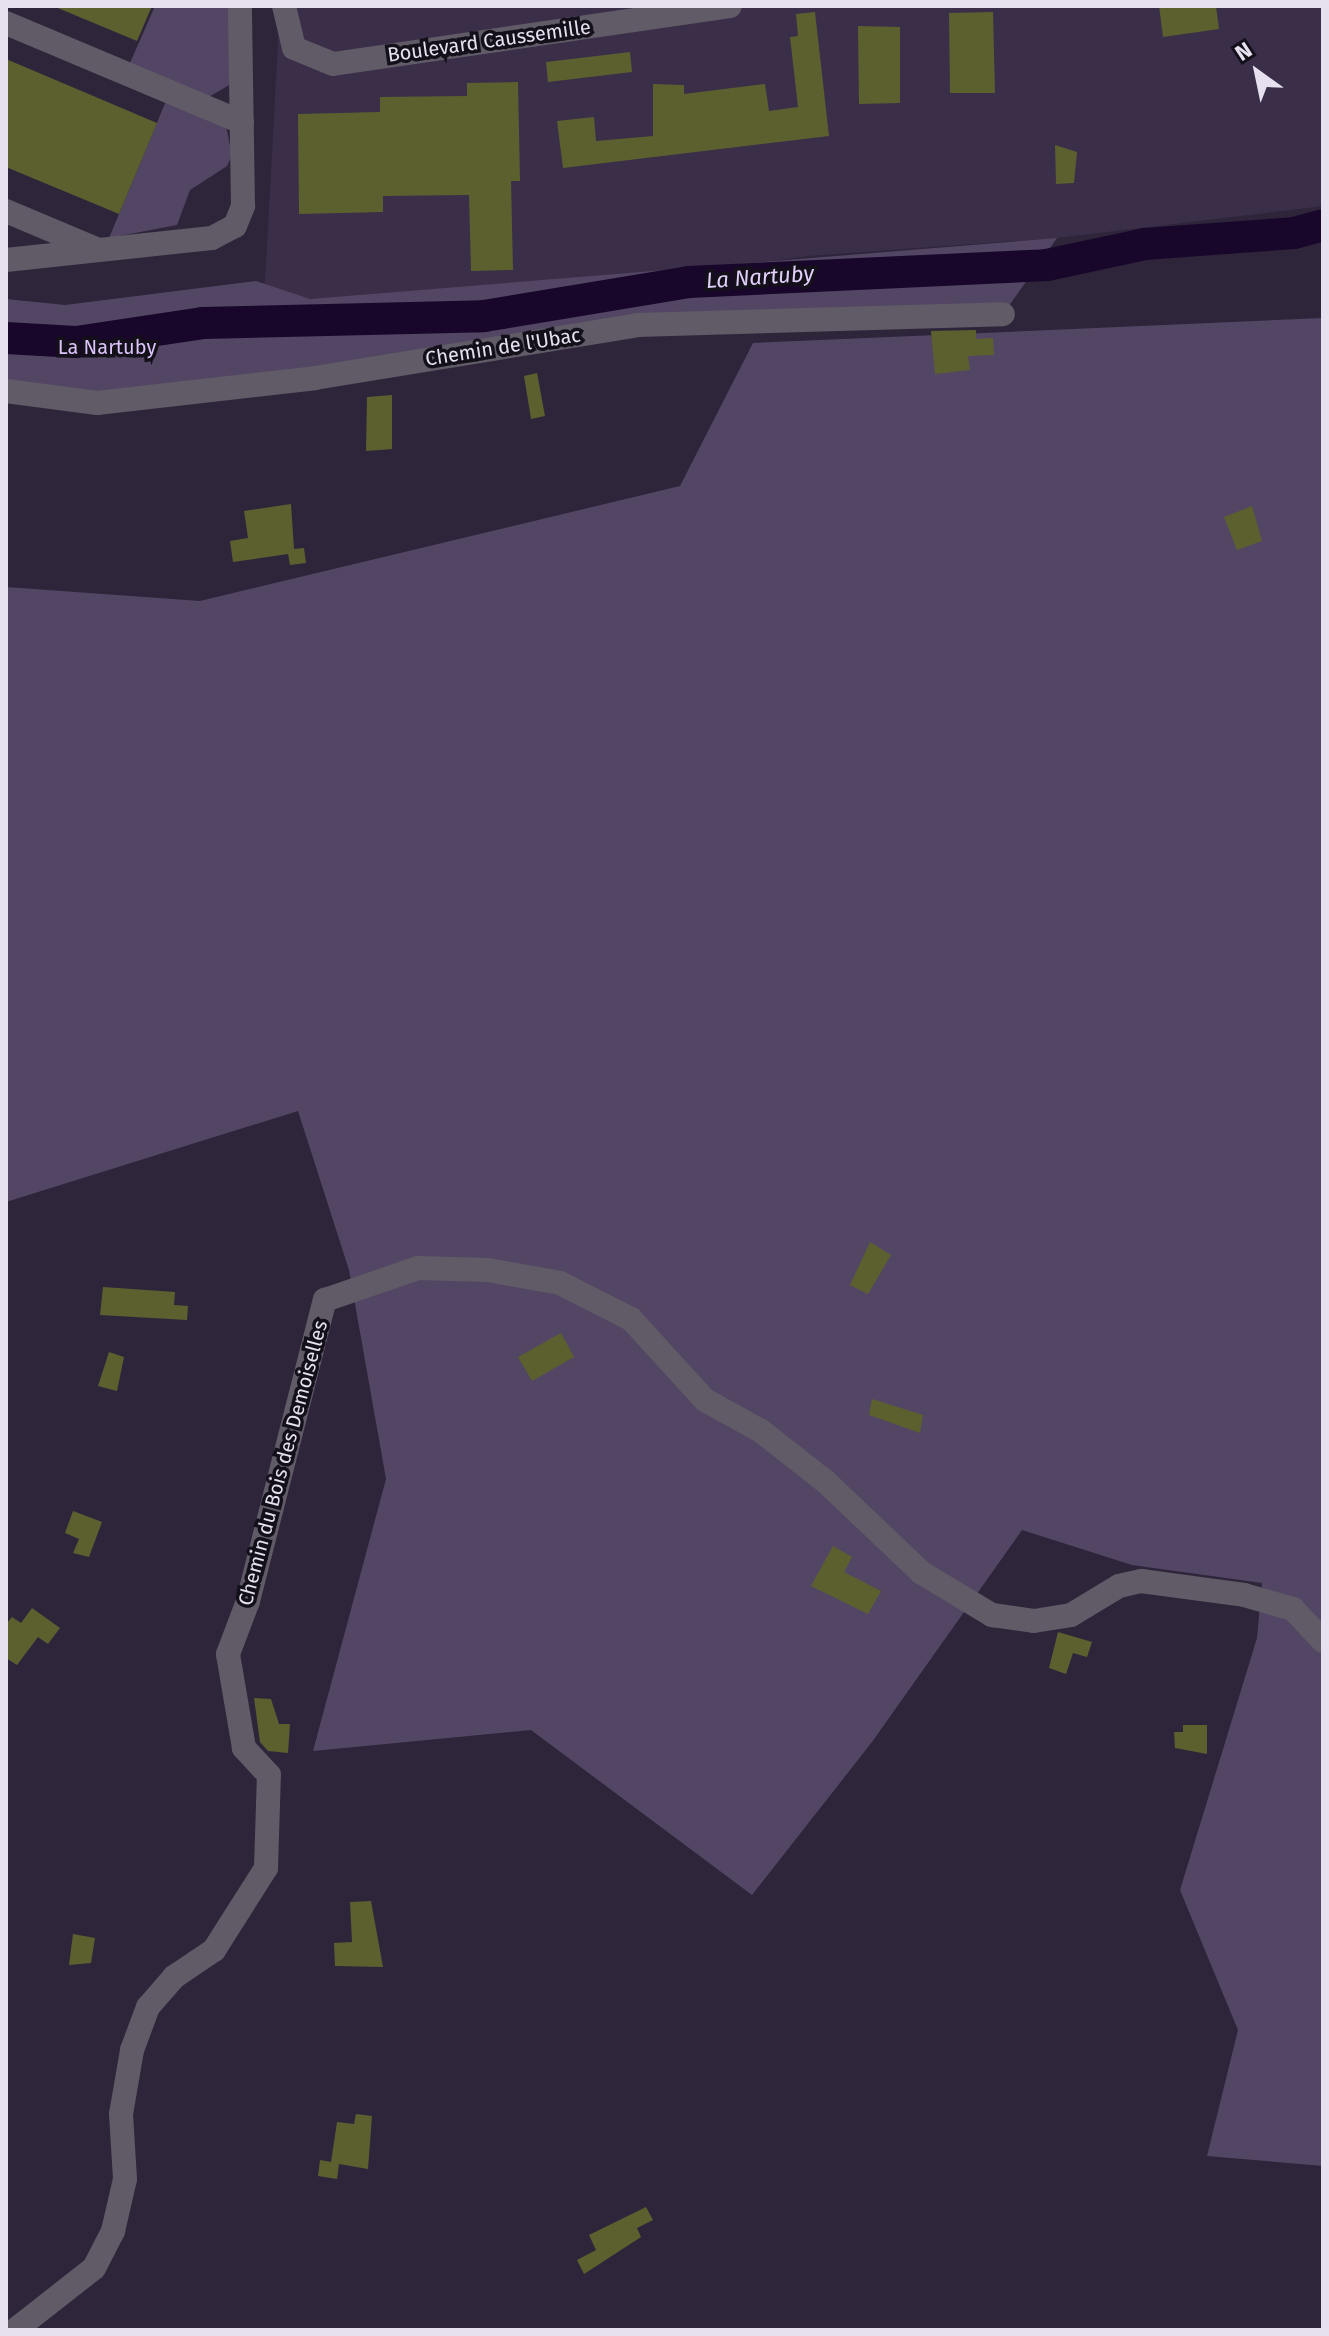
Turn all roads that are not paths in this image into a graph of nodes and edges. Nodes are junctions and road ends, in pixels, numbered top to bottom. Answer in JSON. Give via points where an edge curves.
{"nodes":[{"id":1,"x":240,"y":6,"type":"edge"},
{"id":2,"x":284,"y":6,"type":"edge"},
{"id":3,"x":717,"y":7,"type":"edge"},
{"id":4,"x":592,"y":16,"type":"edge"},
{"id":5,"x":6,"y":23,"type":"edge"},
{"id":6,"x":242,"y":122,"type":"junction"},
{"id":7,"x":6,"y":211,"type":"edge"},
{"id":8,"x":98,"y":250,"type":"junction"},
{"id":9,"x":6,"y":260,"type":"edge"},
{"id":10,"x":1003,"y":314,"type":"dead end"},
{"id":11,"x":6,"y":391,"type":"edge"},
{"id":12,"x":1323,"y":1641,"type":"edge"},
{"id":13,"x":15,"y":2330,"type":"edge"}],
"edges":[{"from":1,"to":6,"type":"street"},
{"from":2,"to":4,"type":"street","name":"Boulevard Caussemille","via":[[294,48],[333,64]]},
{"from":3,"to":4,"type":"street","name":"Boulevard Caussemille"},
{"from":5,"to":6,"type":"street"},
{"from":6,"to":8,"type":"street","via":[[243,206],[235,226],[212,238]]},
{"from":7,"to":8,"type":"street"},
{"from":8,"to":9,"type":"street"},
{"from":10,"to":11,"type":"street","name":"Chemin de l'Ubac","via":[[637,325],[315,378],[97,403]]},
{"from":12,"to":13,"type":"street","name":"Chemin du Bois des Demoiselles","via":[[1293,1609],[1244,1595],[1141,1581],[1119,1586],[1071,1615],[1034,1621],[992,1615],[922,1573],[826,1482],[761,1431],[705,1400],[631,1319],[560,1283],[488,1270],[418,1268],[325,1300],[256,1572],[228,1654],[244,1748],[269,1775],[266,1868],[214,1950],[174,1977],[148,2007],[132,2050],[121,2114],[125,2179],[113,2231],[94,2268]]}]}
